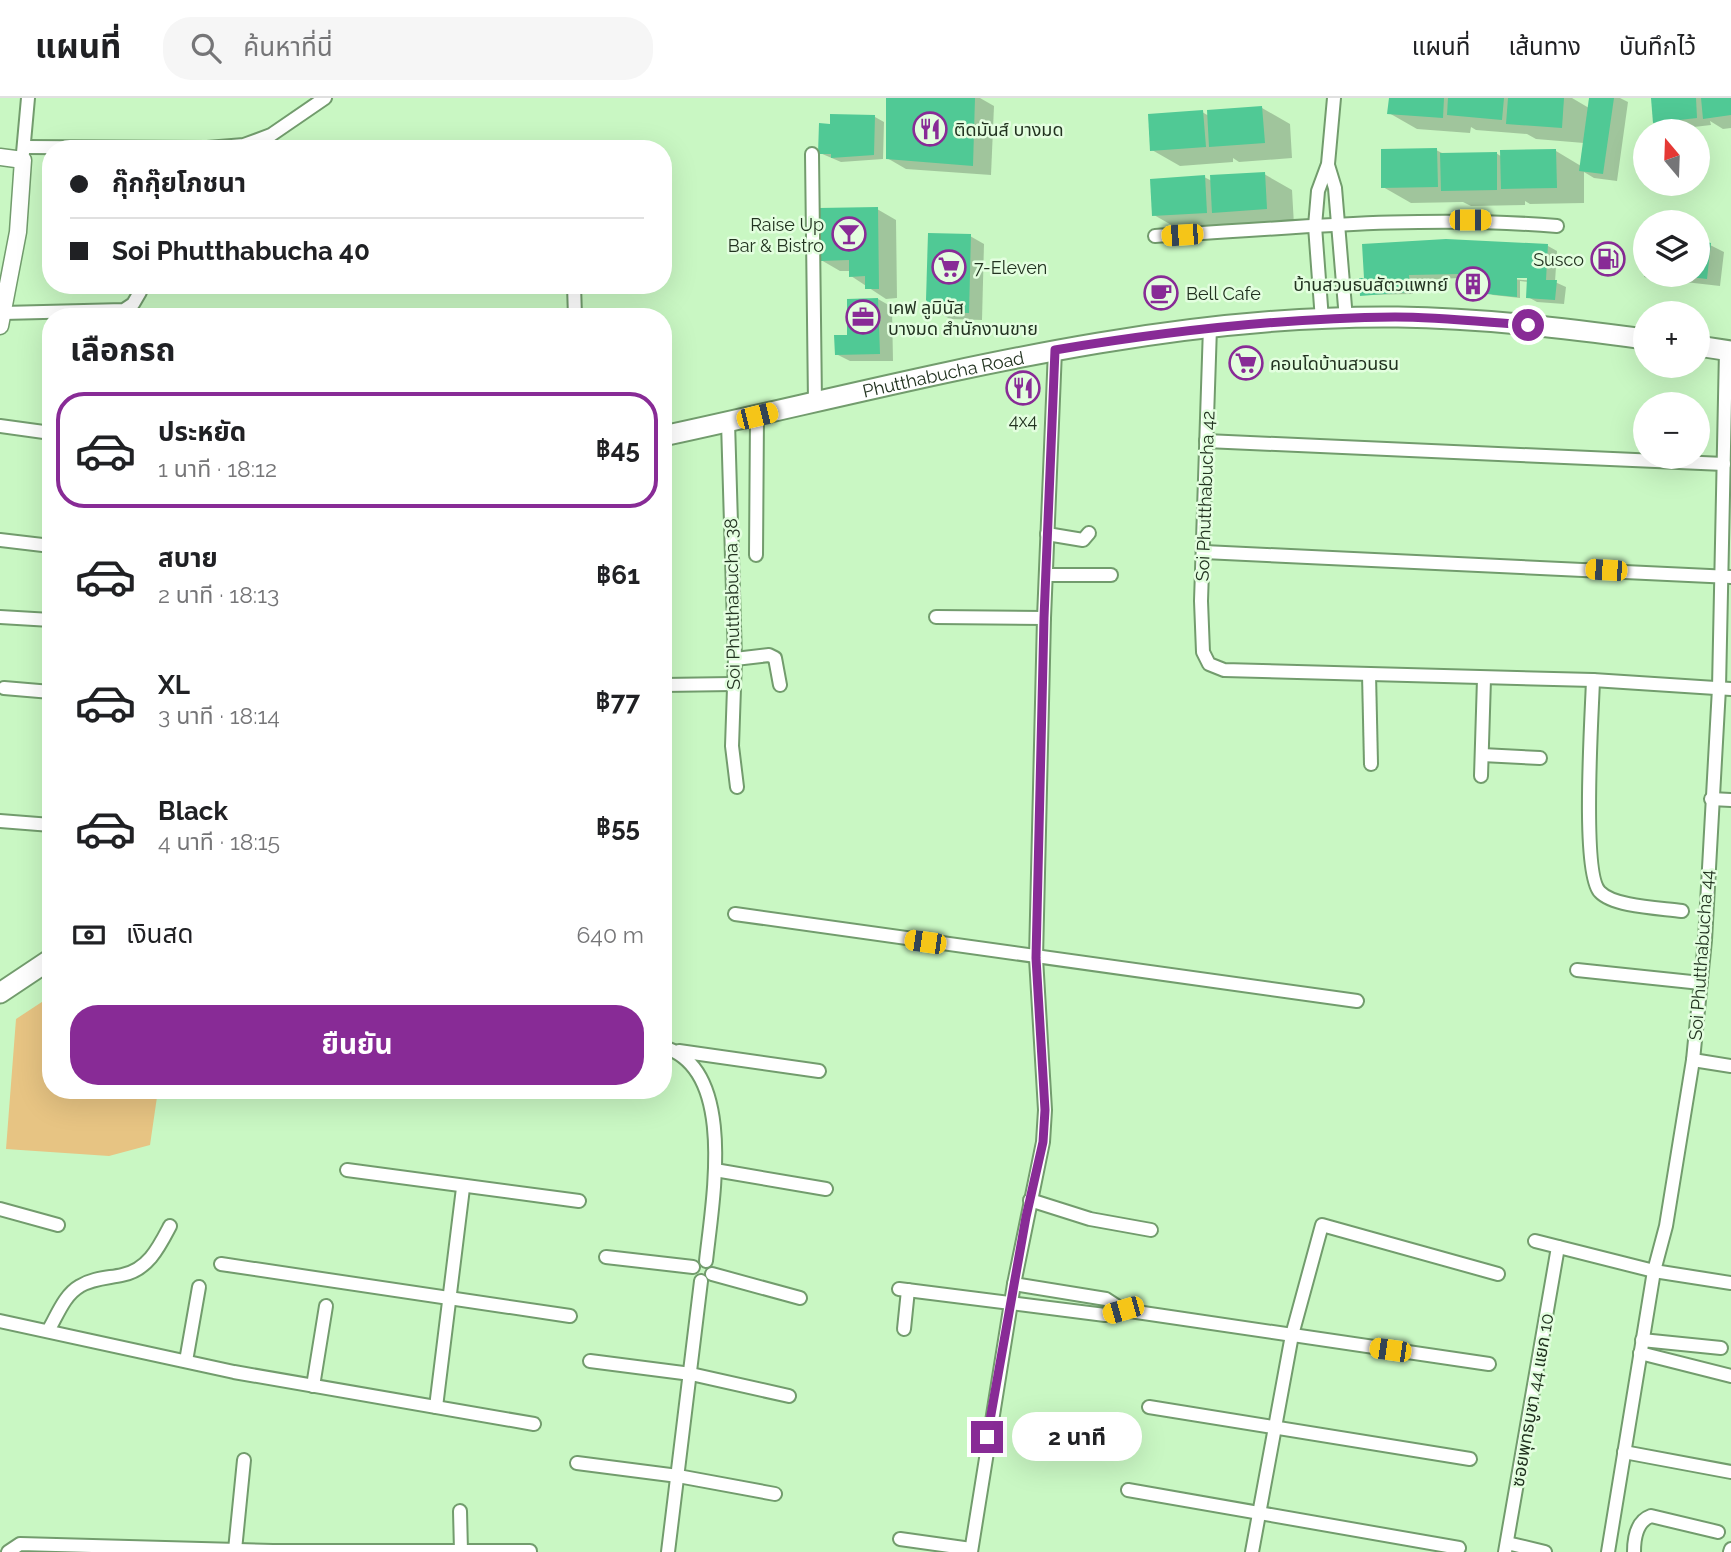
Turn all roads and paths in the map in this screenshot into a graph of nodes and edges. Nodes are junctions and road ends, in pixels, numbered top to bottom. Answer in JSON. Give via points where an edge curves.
{"nodes":[{"id":1,"x":28,"y":98,"type":"edge"},
{"id":2,"x":325,"y":98,"type":"edge"},
{"id":3,"x":1334,"y":98,"type":"edge"},
{"id":4,"x":258,"y":140,"type":"edge"},
{"id":5,"x":42,"y":153,"type":"edge"},
{"id":6,"x":23,"y":154,"type":"junction"},
{"id":7,"x":812,"y":154,"type":"dead end"},
{"id":8,"x":0,"y":157,"type":"edge"},
{"id":9,"x":1328,"y":164,"type":"junction"},
{"id":10,"x":1339,"y":224,"type":"junction"},
{"id":11,"x":1315,"y":226,"type":"junction"},
{"id":12,"x":1558,"y":226,"type":"dead end"},
{"id":13,"x":1155,"y":236,"type":"dead end"},
{"id":14,"x":6,"y":263,"type":"edge"},
{"id":15,"x":139,"y":294,"type":"edge"},
{"id":16,"x":127,"y":308,"type":"edge"},
{"id":17,"x":42,"y":316,"type":"edge"},
{"id":18,"x":2,"y":319,"type":"edge"},
{"id":19,"x":1346,"y":319,"type":"junction"},
{"id":20,"x":1322,"y":320,"type":"junction"},
{"id":21,"x":1210,"y":327,"type":"junction"},
{"id":22,"x":1633,"y":337,"type":"edge"},
{"id":23,"x":1710,"y":348,"type":"edge"},
{"id":24,"x":1055,"y":350,"type":"junction"},
{"id":25,"x":1728,"y":350,"type":"edge"},
{"id":26,"x":815,"y":402,"type":"junction"},
{"id":27,"x":757,"y":416,"type":"junction"},
{"id":28,"x":728,"y":422,"type":"junction"},
{"id":29,"x":0,"y":426,"type":"edge"},
{"id":30,"x":42,"y":432,"type":"edge"},
{"id":31,"x":672,"y":434,"type":"edge"},
{"id":32,"x":1206,"y":441,"type":"junction"},
{"id":33,"x":1724,"y":464,"type":"junction"},
{"id":34,"x":1089,"y":533,"type":"dead end"},
{"id":35,"x":1047,"y":534,"type":"junction"},
{"id":36,"x":0,"y":540,"type":"edge"},
{"id":37,"x":42,"y":545,"type":"edge"},
{"id":38,"x":1203,"y":552,"type":"junction"},
{"id":39,"x":756,"y":555,"type":"dead end"},
{"id":40,"x":1046,"y":575,"type":"junction"},
{"id":41,"x":1111,"y":575,"type":"dead end"},
{"id":42,"x":1727,"y":577,"type":"edge"},
{"id":43,"x":0,"y":617,"type":"edge"},
{"id":44,"x":936,"y":617,"type":"dead end"},
{"id":45,"x":1044,"y":618,"type":"junction"},
{"id":46,"x":42,"y":619,"type":"edge"},
{"id":47,"x":735,"y":659,"type":"junction"},
{"id":48,"x":1369,"y":674,"type":"junction"},
{"id":49,"x":1484,"y":679,"type":"junction"},
{"id":50,"x":1593,"y":680,"type":"junction"},
{"id":51,"x":733,"y":684,"type":"junction"},
{"id":52,"x":672,"y":685,"type":"edge"},
{"id":53,"x":780,"y":685,"type":"dead end"},
{"id":54,"x":4,"y":688,"type":"dead end"},
{"id":55,"x":1725,"y":689,"type":"edge"},
{"id":56,"x":42,"y":691,"type":"edge"},
{"id":57,"x":1482,"y":755,"type":"junction"},
{"id":58,"x":1539,"y":758,"type":"dead end"},
{"id":59,"x":1371,"y":764,"type":"dead end"},
{"id":60,"x":1481,"y":776,"type":"dead end"},
{"id":61,"x":737,"y":786,"type":"dead end"},
{"id":62,"x":1711,"y":799,"type":"junction"},
{"id":63,"x":1731,"y":800,"type":"edge"},
{"id":64,"x":0,"y":821,"type":"edge"},
{"id":65,"x":42,"y":824,"type":"edge"},
{"id":66,"x":1682,"y":911,"type":"dead end"},
{"id":67,"x":735,"y":914,"type":"dead end"},
{"id":68,"x":1036,"y":958,"type":"junction"},
{"id":69,"x":42,"y":965,"type":"edge"},
{"id":70,"x":1577,"y":970,"type":"dead end"},
{"id":71,"x":1701,"y":983,"type":"junction"},
{"id":72,"x":0,"y":993,"type":"edge"},
{"id":73,"x":1357,"y":1001,"type":"dead end"},
{"id":74,"x":672,"y":1049,"type":"edge"},
{"id":75,"x":678,"y":1051,"type":"junction"},
{"id":76,"x":1693,"y":1060,"type":"junction"},
{"id":77,"x":1731,"y":1066,"type":"edge"},
{"id":78,"x":819,"y":1071,"type":"dead end"},
{"id":79,"x":347,"y":1170,"type":"dead end"},
{"id":80,"x":715,"y":1170,"type":"junction"},
{"id":81,"x":463,"y":1188,"type":"junction"},
{"id":82,"x":826,"y":1189,"type":"dead end"},
{"id":83,"x":1030,"y":1200,"type":"junction"},
{"id":84,"x":579,"y":1201,"type":"dead end"},
{"id":85,"x":0,"y":1209,"type":"edge"},
{"id":86,"x":58,"y":1225,"type":"dead end"},
{"id":87,"x":170,"y":1226,"type":"dead end"},
{"id":88,"x":1151,"y":1230,"type":"dead end"},
{"id":89,"x":1535,"y":1241,"type":"dead end"},
{"id":90,"x":1558,"y":1247,"type":"junction"},
{"id":91,"x":606,"y":1257,"type":"dead end"},
{"id":92,"x":706,"y":1261,"type":"junction"},
{"id":93,"x":221,"y":1264,"type":"dead end"},
{"id":94,"x":693,"y":1267,"type":"junction"},
{"id":95,"x":1654,"y":1271,"type":"junction"},
{"id":96,"x":1498,"y":1274,"type":"dead end"},
{"id":97,"x":707,"y":1278,"type":"junction"},
{"id":98,"x":1731,"y":1283,"type":"edge"},
{"id":99,"x":1014,"y":1284,"type":"junction"},
{"id":100,"x":199,"y":1287,"type":"dead end"},
{"id":101,"x":450,"y":1296,"type":"junction"},
{"id":102,"x":800,"y":1298,"type":"dead end"},
{"id":103,"x":1012,"y":1303,"type":"junction"},
{"id":104,"x":326,"y":1306,"type":"dead end"},
{"id":105,"x":1123,"y":1310,"type":"junction"},
{"id":106,"x":570,"y":1316,"type":"dead end"},
{"id":107,"x":0,"y":1321,"type":"edge"},
{"id":108,"x":904,"y":1329,"type":"dead end"},
{"id":109,"x":48,"y":1331,"type":"junction"},
{"id":110,"x":1292,"y":1335,"type":"junction"},
{"id":111,"x":1641,"y":1347,"type":"junction"},
{"id":112,"x":1721,"y":1348,"type":"dead end"},
{"id":113,"x":186,"y":1360,"type":"junction"},
{"id":114,"x":590,"y":1361,"type":"dead end"},
{"id":115,"x":1489,"y":1364,"type":"dead end"},
{"id":116,"x":691,"y":1374,"type":"junction"},
{"id":117,"x":1731,"y":1376,"type":"edge"},
{"id":118,"x":313,"y":1386,"type":"junction"},
{"id":119,"x":789,"y":1396,"type":"dead end"},
{"id":120,"x":436,"y":1407,"type":"junction"},
{"id":121,"x":1149,"y":1407,"type":"dead end"},
{"id":122,"x":534,"y":1424,"type":"dead end"},
{"id":123,"x":1275,"y":1425,"type":"junction"},
{"id":124,"x":1624,"y":1452,"type":"junction"},
{"id":125,"x":1471,"y":1459,"type":"dead end"},
{"id":126,"x":244,"y":1460,"type":"dead end"},
{"id":127,"x":576,"y":1463,"type":"dead end"},
{"id":128,"x":1731,"y":1472,"type":"edge"},
{"id":129,"x":678,"y":1476,"type":"junction"},
{"id":130,"x":1128,"y":1490,"type":"dead end"},
{"id":131,"x":775,"y":1494,"type":"dead end"},
{"id":132,"x":460,"y":1511,"type":"dead end"},
{"id":133,"x":1259,"y":1513,"type":"junction"},
{"id":134,"x":1611,"y":1531,"type":"junction"},
{"id":135,"x":1718,"y":1532,"type":"dead end"},
{"id":136,"x":1636,"y":1537,"type":"junction"},
{"id":137,"x":900,"y":1539,"type":"dead end"},
{"id":138,"x":1506,"y":1547,"type":"edge"},
{"id":139,"x":1459,"y":1548,"type":"dead end"},
{"id":140,"x":235,"y":1550,"type":"junction"},
{"id":141,"x":971,"y":1550,"type":"edge"},
{"id":142,"x":461,"y":1551,"type":"edge"},
{"id":143,"x":530,"y":1551,"type":"edge"},
{"id":144,"x":8,"y":1552,"type":"edge"},
{"id":145,"x":273,"y":1552,"type":"edge"},
{"id":146,"x":668,"y":1552,"type":"edge"},
{"id":147,"x":1252,"y":1552,"type":"edge"},
{"id":148,"x":1545,"y":1552,"type":"edge"},
{"id":149,"x":1608,"y":1552,"type":"edge"},
{"id":150,"x":1634,"y":1552,"type":"edge"}],
"edges":[{"from":1,"to":6,"type":"street"},
{"from":2,"to":4,"type":"street"},
{"from":3,"to":9,"type":"street"},
{"from":5,"to":6,"type":"street"},
{"from":6,"to":8,"type":"street"},
{"from":6,"to":14,"type":"street","via":[[20,217]]},
{"from":7,"to":26,"type":"street"},
{"from":9,"to":10,"type":"street"},
{"from":9,"to":11,"type":"street","via":[[1318,191]]},
{"from":10,"to":11,"type":"street"},
{"from":10,"to":12,"type":"street","via":[[1490,220]]},
{"from":10,"to":19,"type":"street"},
{"from":11,"to":13,"type":"street"},
{"from":11,"to":20,"type":"street"},
{"from":14,"to":18,"type":"street"},
{"from":15,"to":16,"type":"street"},
{"from":17,"to":18,"type":"street"},
{"from":19,"to":20,"type":"main road","name":"Phutthabucha Road"},
{"from":19,"to":22,"type":"main road","name":"Phutthabucha Road","via":[[1457,320]]},
{"from":20,"to":21,"type":"main road","name":"Phutthabucha Road"},
{"from":21,"to":24,"type":"main road","name":"Phutthabucha Road"},
{"from":21,"to":32,"type":"street","name":"Soi Phutthabucha 42"},
{"from":23,"to":25,"type":"main road"},
{"from":24,"to":26,"type":"main road","name":"Phutthabucha Road"},
{"from":24,"to":35,"type":"street"},
{"from":25,"to":33,"type":"street","name":"Soi Phutthabucha 44"},
{"from":26,"to":27,"type":"main road","name":"Phutthabucha Road"},
{"from":27,"to":28,"type":"main road","name":"Phutthabucha Road"},
{"from":27,"to":39,"type":"street"},
{"from":28,"to":31,"type":"main road","name":"Phutthabucha Road"},
{"from":28,"to":47,"type":"street","name":"Soi Phutthabucha 38"},
{"from":29,"to":30,"type":"street"},
{"from":32,"to":33,"type":"street"},
{"from":32,"to":38,"type":"street","name":"Soi Phutthabucha 42"},
{"from":33,"to":42,"type":"street","name":"Soi Phutthabucha 44"},
{"from":34,"to":35,"type":"street","via":[[1083,540]]},
{"from":35,"to":40,"type":"street"},
{"from":36,"to":37,"type":"street"},
{"from":38,"to":42,"type":"street"},
{"from":38,"to":48,"type":"street","name":"Soi Phutthabucha 42","via":[[1203,652],[1209,664],[1224,670]]},
{"from":40,"to":41,"type":"street"},
{"from":40,"to":45,"type":"street"},
{"from":42,"to":55,"type":"street","name":"Soi Phutthabucha 44"},
{"from":43,"to":46,"type":"street"},
{"from":44,"to":45,"type":"street"},
{"from":45,"to":68,"type":"street"},
{"from":47,"to":51,"type":"street","name":"Soi Phutthabucha 38"},
{"from":47,"to":53,"type":"street","via":[[775,658]]},
{"from":48,"to":49,"type":"street"},
{"from":48,"to":59,"type":"street"},
{"from":49,"to":50,"type":"street"},
{"from":49,"to":57,"type":"street"},
{"from":50,"to":55,"type":"street"},
{"from":50,"to":66,"type":"street","via":[[1589,849],[1595,884],[1600,893],[1619,902]]},
{"from":51,"to":52,"type":"street"},
{"from":51,"to":61,"type":"street","name":"Soi Phutthabucha 38"},
{"from":54,"to":56,"type":"street"},
{"from":55,"to":62,"type":"street","name":"Soi Phutthabucha 44"},
{"from":57,"to":58,"type":"street"},
{"from":57,"to":60,"type":"street"},
{"from":62,"to":63,"type":"street"},
{"from":62,"to":71,"type":"street","name":"Soi Phutthabucha 44"},
{"from":64,"to":65,"type":"street"},
{"from":67,"to":68,"type":"street"},
{"from":68,"to":73,"type":"street"},
{"from":68,"to":83,"type":"street","via":[[1045,1110]]},
{"from":69,"to":72,"type":"main road"},
{"from":70,"to":71,"type":"street"},
{"from":71,"to":76,"type":"street","name":"Soi Phutthabucha 44"},
{"from":74,"to":75,"type":"street"},
{"from":75,"to":78,"type":"street"},
{"from":75,"to":80,"type":"street","via":[[695,1068],[712,1107]]},
{"from":76,"to":77,"type":"street"},
{"from":76,"to":95,"type":"street","name":"Soi Phutthabucha 44","via":[[1666,1226]]},
{"from":79,"to":81,"type":"street"},
{"from":80,"to":82,"type":"street"},
{"from":80,"to":92,"type":"street"},
{"from":81,"to":84,"type":"street"},
{"from":81,"to":101,"type":"street"},
{"from":83,"to":88,"type":"street","via":[[1090,1219]]},
{"from":83,"to":99,"type":"street"},
{"from":85,"to":86,"type":"street"},
{"from":87,"to":109,"type":"street","via":[[152,1258],[142,1266],[126,1275],[96,1279],[68,1295]]},
{"from":89,"to":90,"type":"street"},
{"from":90,"to":95,"type":"street"},
{"from":90,"to":138,"type":"street","name":"ซอยพุทธบูชา 44 แยก 10"},
{"from":91,"to":94,"type":"street"},
{"from":92,"to":94,"type":"street"},
{"from":92,"to":97,"type":"street","via":[[713,1268]]},
{"from":93,"to":101,"type":"street"},
{"from":94,"to":97,"type":"street","via":[[694,1276]]},
{"from":95,"to":98,"type":"street"},
{"from":95,"to":111,"type":"street","name":"Soi Phutthabucha 44"},
{"from":96,"to":110,"type":"street","via":[[1322,1225]]},
{"from":97,"to":102,"type":"street"},
{"from":97,"to":116,"type":"street"},
{"from":99,"to":103,"type":"street"},
{"from":99,"to":105,"type":"street","via":[[1106,1299]]},
{"from":100,"to":113,"type":"street"},
{"from":101,"to":106,"type":"street"},
{"from":101,"to":120,"type":"street"},
{"from":103,"to":105,"type":"street","via":[[1105,1315]]},
{"from":103,"to":108,"type":"street","via":[[904,1290]]},
{"from":103,"to":141,"type":"street"},
{"from":104,"to":118,"type":"street"},
{"from":105,"to":110,"type":"street"},
{"from":107,"to":109,"type":"street"},
{"from":109,"to":113,"type":"street"},
{"from":110,"to":115,"type":"street"},
{"from":110,"to":123,"type":"street"},
{"from":111,"to":112,"type":"street"},
{"from":111,"to":117,"type":"street"},
{"from":111,"to":124,"type":"street","name":"Soi Phutthabucha 44"},
{"from":113,"to":118,"type":"street"},
{"from":114,"to":116,"type":"street"},
{"from":116,"to":119,"type":"street"},
{"from":116,"to":129,"type":"street"},
{"from":118,"to":120,"type":"street"},
{"from":120,"to":122,"type":"street"},
{"from":121,"to":123,"type":"street"},
{"from":123,"to":125,"type":"street"},
{"from":123,"to":133,"type":"street"},
{"from":124,"to":128,"type":"street"},
{"from":124,"to":134,"type":"street","name":"Soi Phutthabucha 44"},
{"from":126,"to":140,"type":"street"},
{"from":127,"to":129,"type":"street"},
{"from":129,"to":131,"type":"street"},
{"from":129,"to":146,"type":"street"},
{"from":130,"to":133,"type":"street"},
{"from":132,"to":142,"type":"street"},
{"from":133,"to":139,"type":"street"},
{"from":133,"to":147,"type":"street"},
{"from":134,"to":136,"type":"street"},
{"from":134,"to":149,"type":"street","name":"Soi Phutthabucha 44"},
{"from":135,"to":136,"type":"street","via":[[1651,1516],[1642,1520]]},
{"from":136,"to":150,"type":"street"},
{"from":137,"to":141,"type":"street"},
{"from":138,"to":148,"type":"street"},
{"from":140,"to":144,"type":"street","via":[[20,1544]]},
{"from":140,"to":145,"type":"street"},
{"from":142,"to":143,"type":"street"},
{"from":142,"to":145,"type":"street"}]}
